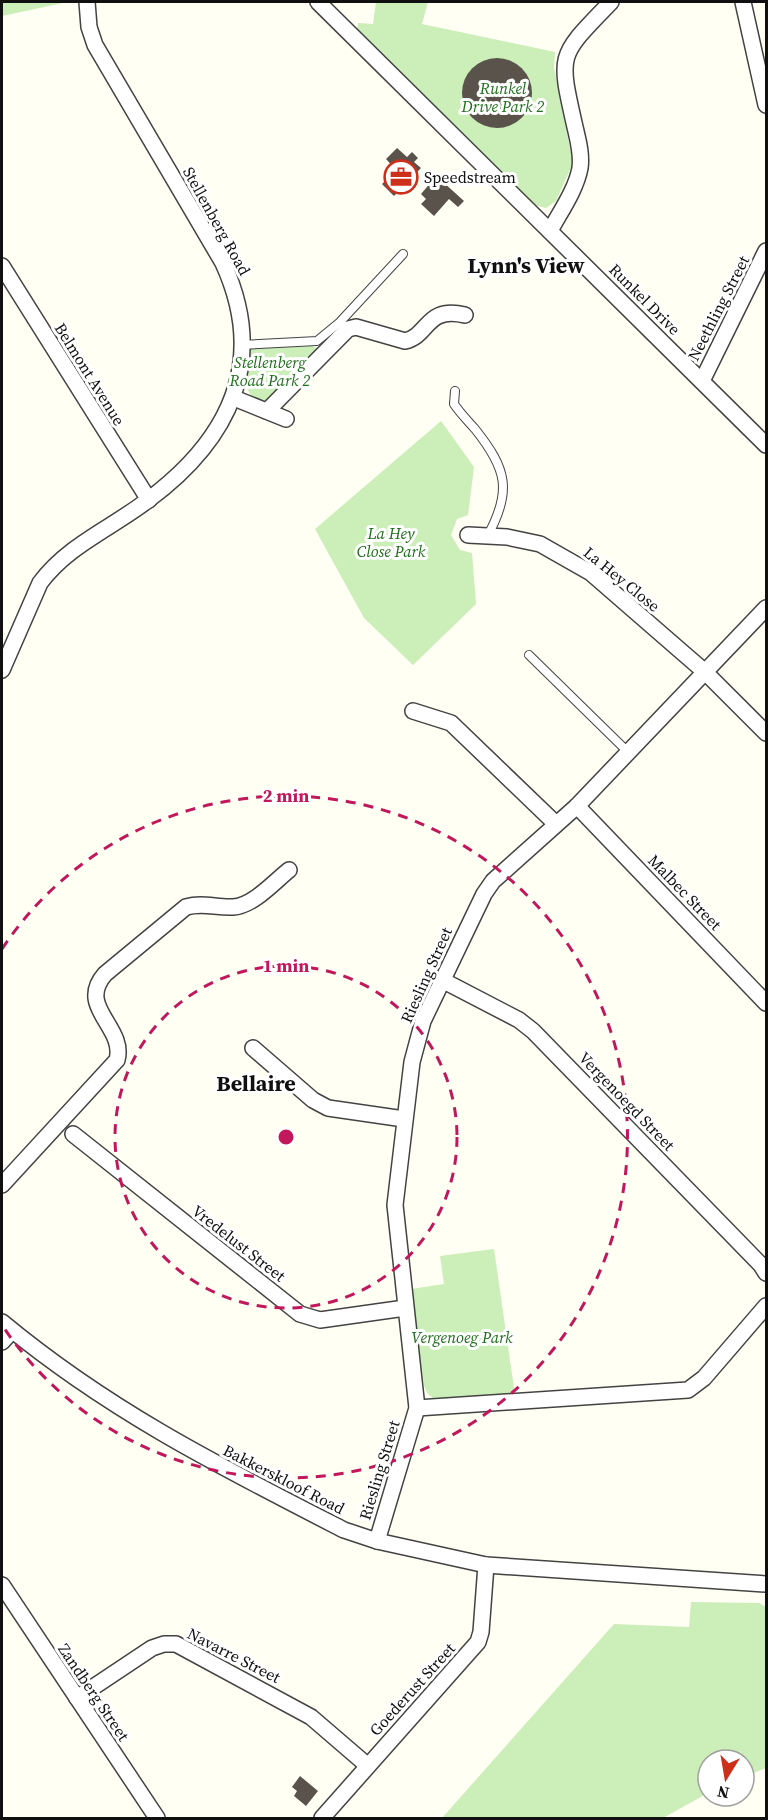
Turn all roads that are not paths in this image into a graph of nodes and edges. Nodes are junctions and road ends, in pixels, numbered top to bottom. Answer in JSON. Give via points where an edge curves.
{"nodes":[{"id":1,"x":87,"y":2,"type":"edge"},
{"id":2,"x":318,"y":2,"type":"edge"},
{"id":3,"x":611,"y":2,"type":"edge"},
{"id":4,"x":743,"y":2,"type":"edge"},
{"id":5,"x":766,"y":105,"type":"edge"},
{"id":6,"x":550,"y":231,"type":"junction"},
{"id":7,"x":766,"y":251,"type":"edge"},
{"id":8,"x":403,"y":254,"type":"dead end"},
{"id":9,"x":2,"y":266,"type":"edge"},
{"id":10,"x":465,"y":315,"type":"dead end"},
{"id":11,"x":240,"y":345,"type":"junction"},
{"id":12,"x":702,"y":381,"type":"junction"},
{"id":13,"x":454,"y":391,"type":"dead end"},
{"id":14,"x":234,"y":398,"type":"junction"},
{"id":15,"x":267,"y":411,"type":"junction"},
{"id":16,"x":286,"y":419,"type":"dead end"},
{"id":17,"x":766,"y":445,"type":"edge"},
{"id":18,"x":149,"y":500,"type":"junction"},
{"id":19,"x":468,"y":535,"type":"dead end"},
{"id":20,"x":488,"y":536,"type":"junction"},
{"id":21,"x":766,"y":608,"type":"edge"},
{"id":22,"x":529,"y":655,"type":"dead end"},
{"id":23,"x":2,"y":670,"type":"edge"},
{"id":24,"x":705,"y":672,"type":"junction"},
{"id":25,"x":413,"y":711,"type":"dead end"},
{"id":26,"x":766,"y":733,"type":"edge"},
{"id":27,"x":628,"y":752,"type":"junction"},
{"id":28,"x":577,"y":806,"type":"junction"},
{"id":29,"x":556,"y":824,"type":"junction"},
{"id":30,"x":289,"y":870,"type":"dead end"},
{"id":31,"x":442,"y":980,"type":"junction"},
{"id":32,"x":766,"y":1003,"type":"edge"},
{"id":33,"x":253,"y":1048,"type":"dead end"},
{"id":34,"x":404,"y":1119,"type":"junction"},
{"id":35,"x":73,"y":1134,"type":"dead end"},
{"id":36,"x":2,"y":1185,"type":"edge"},
{"id":37,"x":766,"y":1273,"type":"edge"},
{"id":38,"x":766,"y":1306,"type":"edge"},
{"id":39,"x":405,"y":1308,"type":"junction"},
{"id":40,"x":5,"y":1331,"type":"edge"},
{"id":41,"x":417,"y":1408,"type":"junction"},
{"id":42,"x":377,"y":1541,"type":"junction"},
{"id":43,"x":486,"y":1565,"type":"junction"},
{"id":44,"x":2,"y":1585,"type":"edge"},
{"id":45,"x":766,"y":1585,"type":"edge"},
{"id":46,"x":77,"y":1698,"type":"junction"},
{"id":47,"x":368,"y":1766,"type":"junction"},
{"id":48,"x":155,"y":1818,"type":"edge"},
{"id":49,"x":322,"y":1818,"type":"edge"}],
"edges":[{"from":1,"to":11,"type":"street","name":"Stellenberg Road","via":[[95,45],[235,289]]},
{"from":2,"to":6,"type":"street","name":"Runkel Drive"},
{"from":3,"to":6,"type":"street","via":[[574,42],[565,59],[564,79],[580,151],[580,168]]},
{"from":4,"to":5,"type":"street"},
{"from":6,"to":12,"type":"street","name":"Runkel Drive"},
{"from":7,"to":12,"type":"street","name":"Neethling Street"},
{"from":8,"to":11,"type":"lane","via":[[340,322],[317,341]]},
{"from":9,"to":18,"type":"street","name":"Belmont Avenue"},
{"from":10,"to":15,"type":"street","via":[[443,314],[405,340],[357,327],[348,329]]},
{"from":11,"to":14,"type":"street","name":"Stellenberg Road"},
{"from":12,"to":17,"type":"street","name":"Runkel Drive"},
{"from":13,"to":20,"type":"lane","via":[[454,404],[484,441],[503,481],[504,502]]},
{"from":14,"to":15,"type":"street"},
{"from":14,"to":18,"type":"street","name":"Stellenberg Road","via":[[222,424],[204,448]]},
{"from":15,"to":16,"type":"street"},
{"from":18,"to":23,"type":"street","name":"Stellenberg Road","via":[[48,571]]},
{"from":19,"to":20,"type":"street","name":"La Hey Close"},
{"from":20,"to":24,"type":"street","name":"La Hey Close","via":[[526,539],[569,559],[620,597]]},
{"from":21,"to":24,"type":"street","name":"Riesling Street"},
{"from":22,"to":27,"type":"lane"},
{"from":24,"to":26,"type":"street","name":"La Hey Close"},
{"from":24,"to":27,"type":"street","name":"Riesling Street"},
{"from":25,"to":29,"type":"street","via":[[451,723]]},
{"from":27,"to":28,"type":"street","name":"Riesling Street"},
{"from":28,"to":29,"type":"street","name":"Riesling Street"},
{"from":28,"to":32,"type":"street","name":"Malbec Street"},
{"from":29,"to":31,"type":"street","name":"Riesling Street","via":[[494,880]]},
{"from":30,"to":36,"type":"street","via":[[242,906],[197,903],[186,907],[98,982],[96,998],[118,1043],[117,1060]]},
{"from":31,"to":34,"type":"street","name":"Riesling Street","via":[[418,1039]]},
{"from":31,"to":37,"type":"street","name":"Vergenoegd Street","via":[[533,1031]]},
{"from":33,"to":34,"type":"street","via":[[313,1100],[328,1108]]},
{"from":34,"to":39,"type":"street","name":"Riesling Street","via":[[395,1205]]},
{"from":35,"to":39,"type":"street","name":"Vredelust Street","via":[[300,1314],[320,1320]]},
{"from":38,"to":41,"type":"street","via":[[704,1378],[688,1390]]},
{"from":39,"to":41,"type":"street","name":"Riesling Street"},
{"from":40,"to":42,"type":"street","name":"Bakkerskloof Road","via":[[176,1443],[344,1530]]},
{"from":41,"to":42,"type":"street","name":"Riesling Street"},
{"from":42,"to":43,"type":"street","name":"Bakkerskloof Road"},
{"from":43,"to":45,"type":"street","name":"Bakkerskloof Road"},
{"from":43,"to":47,"type":"street","name":"Goederust Street","via":[[478,1642]]},
{"from":44,"to":46,"type":"street","name":"Zandberg Street"},
{"from":46,"to":47,"type":"street","name":"Navarre Street","via":[[152,1648],[176,1644],[311,1717]]},
{"from":46,"to":48,"type":"street","name":"Zandberg Street"},
{"from":47,"to":49,"type":"street","name":"Goederust Street"}]}
